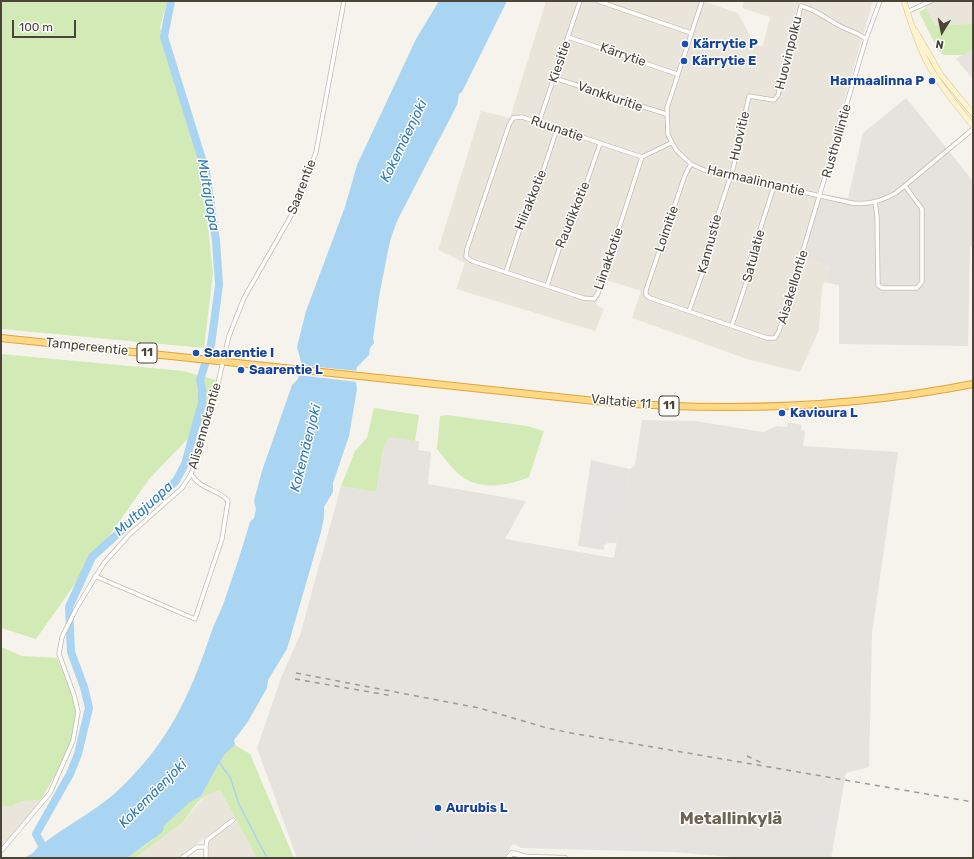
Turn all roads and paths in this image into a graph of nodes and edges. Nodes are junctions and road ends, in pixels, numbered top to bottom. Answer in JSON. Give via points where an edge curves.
{"nodes":[{"id":1,"x":344,"y":1,"type":"edge"},
{"id":2,"x":580,"y":1,"type":"edge"},
{"id":3,"x":598,"y":1,"type":"edge"},
{"id":4,"x":702,"y":1,"type":"edge"},
{"id":5,"x":880,"y":1,"type":"edge"},
{"id":6,"x":904,"y":1,"type":"edge"},
{"id":7,"x":931,"y":1,"type":"edge"},
{"id":8,"x":908,"y":12,"type":"junction"},
{"id":9,"x":912,"y":24,"type":"junction"},
{"id":10,"x":691,"y":33,"type":"junction"},
{"id":11,"x":568,"y":37,"type":"junction"},
{"id":12,"x":866,"y":39,"type":"junction"},
{"id":13,"x":677,"y":74,"type":"junction"},
{"id":14,"x":554,"y":78,"type":"junction"},
{"id":15,"x":750,"y":96,"type":"joint"},
{"id":16,"x":666,"y":114,"type":"junction"},
{"id":17,"x":973,"y":114,"type":"edge"},
{"id":18,"x":539,"y":122,"type":"junction"},
{"id":19,"x":973,"y":127,"type":"edge"},
{"id":20,"x":557,"y":129,"type":"junction"},
{"id":21,"x":671,"y":143,"type":"junction"},
{"id":22,"x":600,"y":144,"type":"junction"},
{"id":23,"x":642,"y":157,"type":"junction"},
{"id":24,"x":691,"y":164,"type":"junction"},
{"id":25,"x":731,"y":177,"type":"junction"},
{"id":26,"x":774,"y":186,"type":"junction"},
{"id":27,"x":905,"y":186,"type":"junction"},
{"id":28,"x":820,"y":196,"type":"junction"},
{"id":29,"x":875,"y":202,"type":"junction"},
{"id":30,"x":466,"y":257,"type":"joint"},
{"id":31,"x":506,"y":272,"type":"junction"},
{"id":32,"x":547,"y":286,"type":"junction"},
{"id":33,"x":646,"y":295,"type":"joint"},
{"id":34,"x":689,"y":311,"type":"junction"},
{"id":35,"x":732,"y":325,"type":"junction"},
{"id":36,"x":1,"y":338,"type":"edge"},
{"id":37,"x":223,"y":360,"type":"junction"},
{"id":38,"x":365,"y":375,"type":"joint"},
{"id":39,"x":973,"y":384,"type":"edge"},
{"id":40,"x":191,"y":474,"type":"junction"},
{"id":41,"x":95,"y":576,"type":"junction"},
{"id":42,"x":233,"y":820,"type":"dead end"},
{"id":43,"x":206,"y":847,"type":"junction"},
{"id":44,"x":1,"y":851,"type":"edge"},
{"id":45,"x":182,"y":858,"type":"edge"},
{"id":46,"x":206,"y":858,"type":"edge"},
{"id":47,"x":508,"y":858,"type":"edge"},
{"id":48,"x":561,"y":858,"type":"edge"},
{"id":49,"x":564,"y":858,"type":"edge"}],
"edges":[{"from":1,"to":37,"type":"street","name":"Saarentie","via":[[316,152],[296,207],[244,298],[229,336]]},
{"from":2,"to":11,"type":"street","name":"Kiesitie"},
{"from":3,"to":10,"type":"street"},
{"from":4,"to":10,"type":"street","name":"Harmaalinnantie"},
{"from":5,"to":12,"type":"street","name":"Rusthollintie"},
{"from":6,"to":8,"type":"main road"},
{"from":7,"to":8,"type":"street"},
{"from":8,"to":9,"type":"main road"},
{"from":9,"to":17,"type":"main road","via":[[941,75]]},
{"from":9,"to":19,"type":"main road","via":[[928,64]]},
{"from":10,"to":13,"type":"street","name":"Harmaalinnantie"},
{"from":11,"to":13,"type":"street","name":"Kärrytie"},
{"from":11,"to":14,"type":"street","name":"Kiesitie"},
{"from":12,"to":15,"type":"street","name":"Huovinpolku","via":[[813,9],[801,6],[778,95],[774,100]]},
{"from":12,"to":28,"type":"street","name":"Rusthollintie"},
{"from":13,"to":16,"type":"street","name":"Harmaalinnantie"},
{"from":14,"to":16,"type":"street","name":"Vankkuritie"},
{"from":14,"to":18,"type":"street","name":"Kiesitie"},
{"from":15,"to":25,"type":"street","name":"Huovitie"},
{"from":16,"to":21,"type":"street","name":"Harmaalinnantie"},
{"from":18,"to":20,"type":"street","name":"Ruunatie"},
{"from":18,"to":30,"type":"street","name":"Ruunatie","via":[[517,116],[511,120]]},
{"from":19,"to":27,"type":"street","name":"Harmaalinnantie"},
{"from":20,"to":22,"type":"street","name":"Ruunatie"},
{"from":20,"to":31,"type":"street","name":"Hiirakkotie"},
{"from":21,"to":23,"type":"street"},
{"from":21,"to":24,"type":"street","name":"Harmaalinnantie"},
{"from":22,"to":23,"type":"street","name":"Ruunatie"},
{"from":22,"to":32,"type":"street","name":"Raudikkotie","via":[[578,206],[568,222]]},
{"from":23,"to":32,"type":"street","name":"Liinakkotie","via":[[597,296],[588,300]]},
{"from":24,"to":25,"type":"street","name":"Harmaalinnantie"},
{"from":24,"to":33,"type":"street","name":"Loimitie","via":[[685,175]]},
{"from":25,"to":26,"type":"street","name":"Harmaalinnantie"},
{"from":25,"to":34,"type":"street","name":"Kannustie"},
{"from":26,"to":28,"type":"street","name":"Harmaalinnantie"},
{"from":26,"to":35,"type":"street","name":"Satulatie"},
{"from":27,"to":29,"type":"street","name":"Harmaalinnantie","via":[[889,197]]},
{"from":27,"to":29,"type":"street","via":[[918,202],[922,215],[922,282],[917,288],[882,288],[878,285]]},
{"from":28,"to":29,"type":"street","name":"Harmaalinnantie","via":[[862,204]]},
{"from":28,"to":35,"type":"street","name":"Aisakellontie","via":[[775,338],[767,338]]},
{"from":30,"to":31,"type":"street","name":"Liinakkotie"},
{"from":31,"to":32,"type":"street","name":"Liinakkotie"},
{"from":33,"to":34,"type":"street","name":"Aisakellontie"},
{"from":34,"to":35,"type":"street","name":"Aisakellontie"},
{"from":36,"to":37,"type":"highway","name":"Tampereentie","number":"11"},
{"from":37,"to":38,"type":"highway","name":"Tampereentie","number":"11"},
{"from":37,"to":40,"type":"street","name":"Alisennokantie","via":[[212,409]]},
{"from":38,"to":39,"type":"highway","name":"Valtatie 11","number":"11","via":[[605,402],[704,408],[822,405],[890,398]]},
{"from":40,"to":41,"type":"street","name":"Alisennokantie","via":[[182,488],[129,535]]},
{"from":40,"to":41,"type":"street","via":[[202,486],[228,501],[222,539],[196,619]]},
{"from":41,"to":44,"type":"street","name":"Alisennokantie","via":[[77,607],[59,647],[60,660],[78,712],[73,742],[50,793]]},
{"from":42,"to":43,"type":"street","via":[[207,840]]},
{"from":43,"to":45,"type":"street","via":[[197,847]]},
{"from":43,"to":46,"type":"street"},
{"from":47,"to":48,"type":"street","via":[[512,853],[527,857]]},
{"from":48,"to":49,"type":"street"}]}
